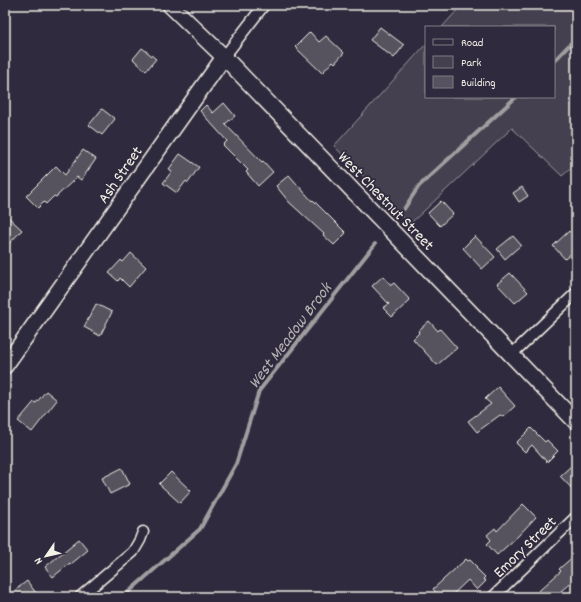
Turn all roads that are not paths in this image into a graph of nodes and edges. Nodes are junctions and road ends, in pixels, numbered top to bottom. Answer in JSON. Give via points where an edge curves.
{"nodes":[{"id":1,"x":170,"y":5,"type":"edge"},
{"id":2,"x":264,"y":5,"type":"edge"},
{"id":3,"x":224,"y":57,"type":"junction"},
{"id":4,"x":576,"y":293,"type":"edge"},
{"id":5,"x":511,"y":355,"type":"junction"},
{"id":6,"x":5,"y":366,"type":"edge"},
{"id":7,"x":576,"y":422,"type":"edge"},
{"id":8,"x":576,"y":517,"type":"edge"},
{"id":9,"x":143,"y":532,"type":"dead end"},
{"id":10,"x":80,"y":597,"type":"edge"},
{"id":11,"x":493,"y":597,"type":"edge"}],
"edges":[{"from":1,"to":3,"type":"main road","name":"West Chestnut Street"},
{"from":2,"to":3,"type":"street","name":"Ash Street"},
{"from":3,"to":5,"type":"main road","name":"West Chestnut Street"},
{"from":3,"to":6,"type":"main road","name":"Ash Street"},
{"from":4,"to":5,"type":"street"},
{"from":5,"to":7,"type":"main road","name":"West Chestnut Street"},
{"from":8,"to":11,"type":"street","name":"Emory Street"},
{"from":9,"to":10,"type":"street","via":[[133,552]]}]}
